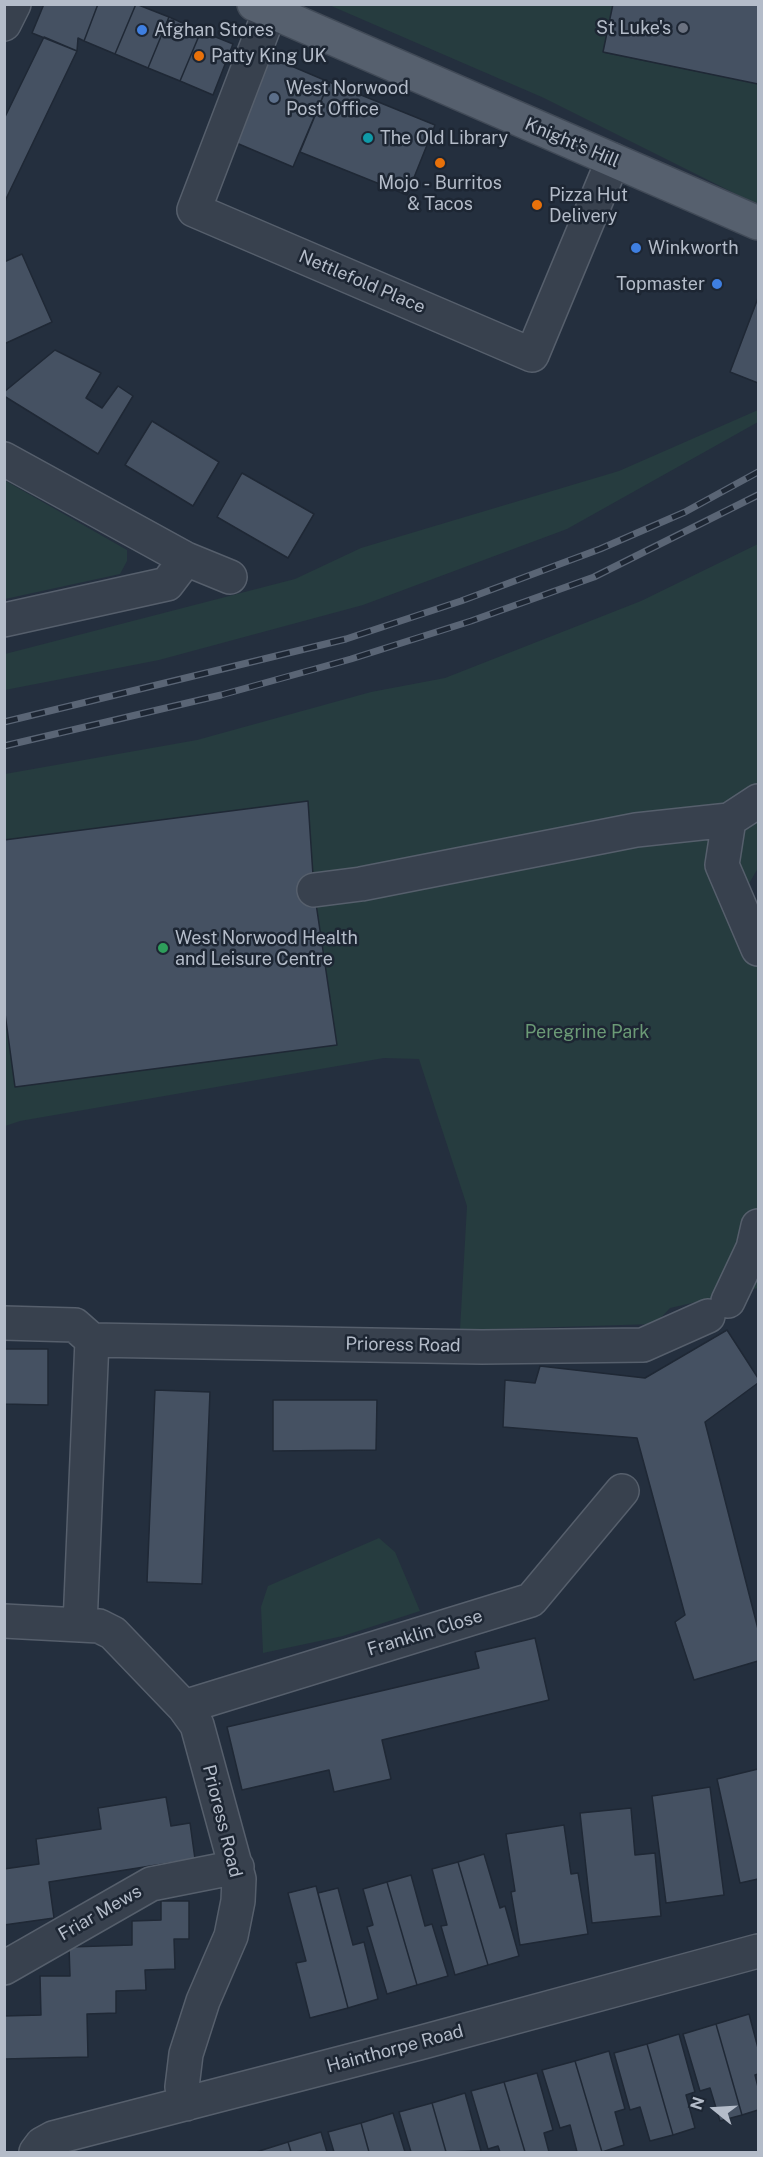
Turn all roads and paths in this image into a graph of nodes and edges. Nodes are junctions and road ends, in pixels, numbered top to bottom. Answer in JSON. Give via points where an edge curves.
{"nodes":[{"id":1,"x":14,"y":4,"type":"edge"},
{"id":2,"x":262,"y":8,"type":"edge"},
{"id":3,"x":4,"y":24,"type":"edge"},
{"id":4,"x":614,"y":160,"type":"junction"},
{"id":5,"x":759,"y":223,"type":"edge"},
{"id":6,"x":4,"y":459,"type":"edge"},
{"id":7,"x":186,"y":559,"type":"junction"},
{"id":8,"x":230,"y":576,"type":"dead end"},
{"id":9,"x":4,"y":620,"type":"edge"},
{"id":10,"x":759,"y":801,"type":"edge"},
{"id":11,"x":729,"y":820,"type":"junction"},
{"id":12,"x":314,"y":890,"type":"dead end"},
{"id":13,"x":759,"y":949,"type":"edge"},
{"id":14,"x":759,"y":1226,"type":"edge"},
{"id":15,"x":4,"y":1323,"type":"edge"},
{"id":16,"x":93,"y":1340,"type":"junction"},
{"id":17,"x":622,"y":1491,"type":"dead end"},
{"id":18,"x":4,"y":1621,"type":"edge"},
{"id":19,"x":80,"y":1625,"type":"junction"},
{"id":20,"x":184,"y":1707,"type":"junction"},
{"id":21,"x":237,"y":1867,"type":"junction"},
{"id":22,"x":759,"y":1951,"type":"edge"},
{"id":23,"x":4,"y":1968,"type":"edge"},
{"id":24,"x":186,"y":2104,"type":"junction"},
{"id":25,"x":36,"y":2152,"type":"edge"}],
"edges":[{"from":1,"to":3,"type":"street"},
{"from":2,"to":4,"type":"main road","name":"Knight's Hill"},
{"from":2,"to":4,"type":"street","name":"Nettlefold Place","via":[[194,210],[532,355]]},
{"from":4,"to":5,"type":"main road","name":"Knight's Hill"},
{"from":6,"to":7,"type":"street"},
{"from":7,"to":8,"type":"street"},
{"from":7,"to":9,"type":"street","via":[[167,584]]},
{"from":10,"to":11,"type":"street"},
{"from":11,"to":12,"type":"street","via":[[636,830]]},
{"from":11,"to":13,"type":"street","via":[[722,865]]},
{"from":14,"to":16,"type":"street","name":"Prioress Road","via":[[753,1248],[718,1308],[643,1345],[482,1347]]},
{"from":15,"to":16,"type":"street","via":[[75,1325]]},
{"from":16,"to":19,"type":"street"},
{"from":17,"to":20,"type":"street","name":"Franklin Close","via":[[531,1600]]},
{"from":18,"to":19,"type":"street","name":"Prioress Road"},
{"from":19,"to":20,"type":"street","name":"Prioress Road","via":[[99,1626],[113,1634]]},
{"from":20,"to":21,"type":"street","name":"Prioress Road","via":[[197,1725]]},
{"from":21,"to":23,"type":"street","name":"Friar Mews","via":[[151,1884]]},
{"from":21,"to":24,"type":"street","name":"Prioress Road","via":[[238,1901],[231,1936],[203,2001],[186,2054],[182,2086]]},
{"from":22,"to":24,"type":"street","name":"Hainthorpe Road"},
{"from":24,"to":25,"type":"street","name":"Hainthorpe Road","via":[[53,2138]]}]}
